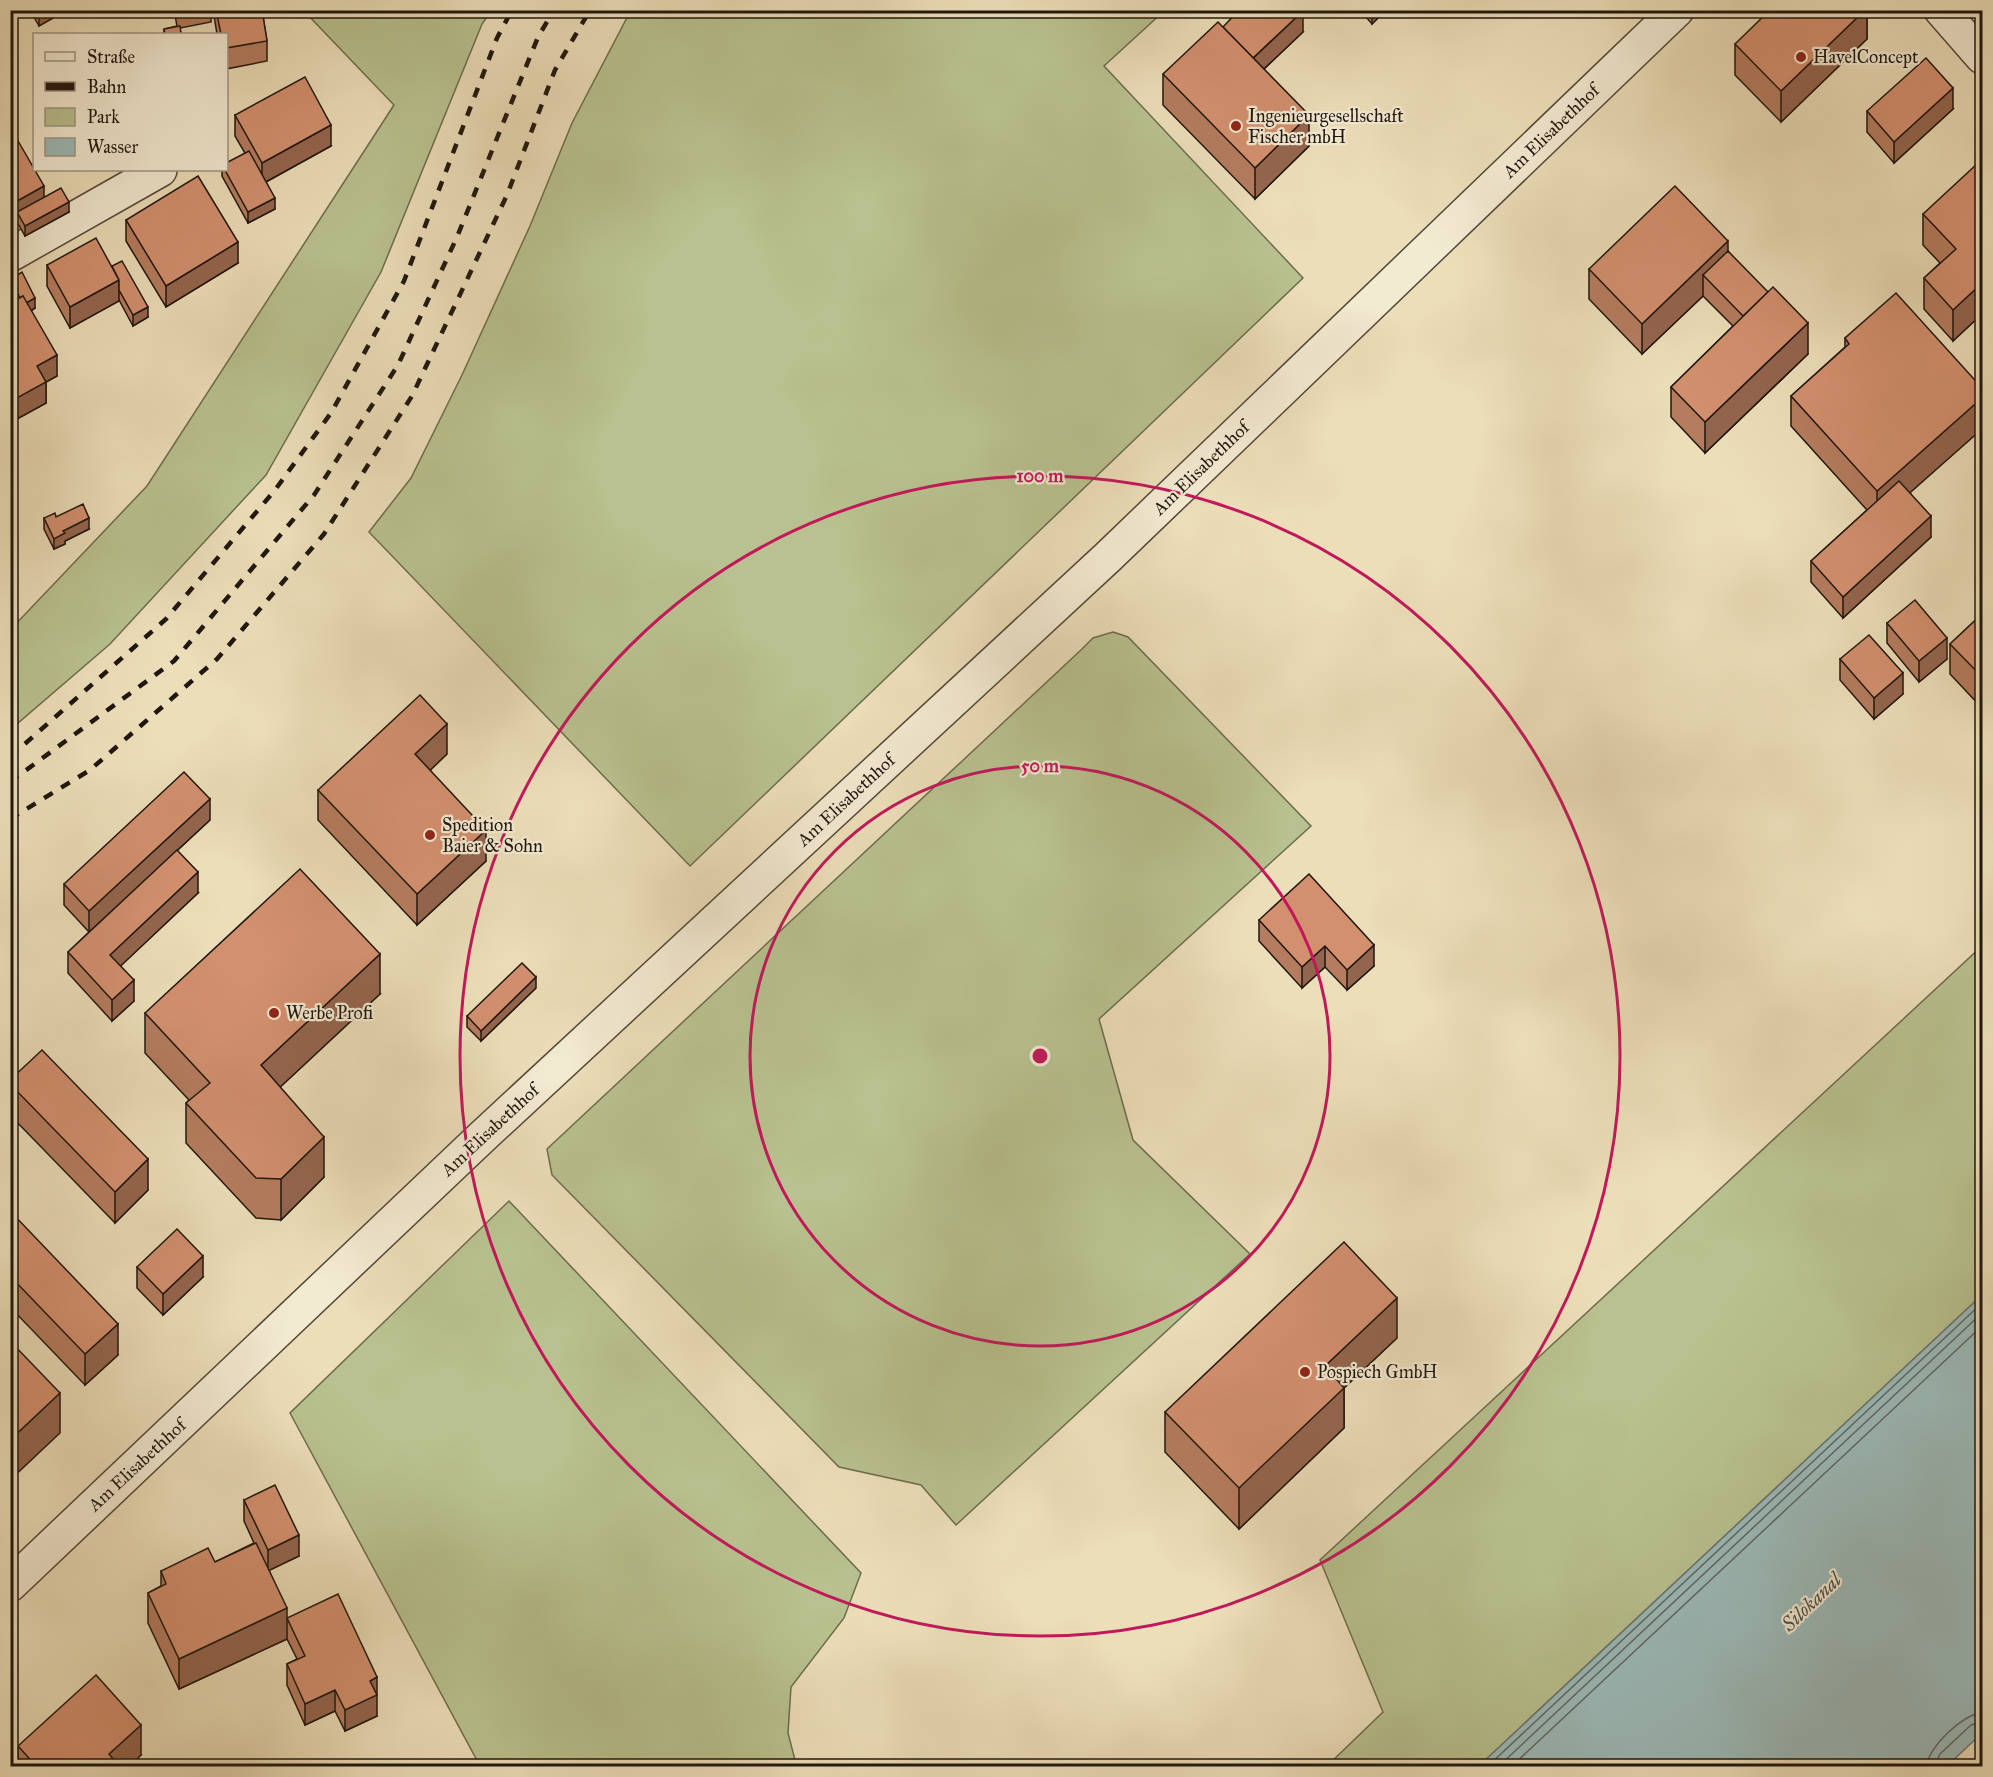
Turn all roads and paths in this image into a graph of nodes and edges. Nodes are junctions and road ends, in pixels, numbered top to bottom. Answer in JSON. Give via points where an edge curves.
{"nodes":[{"id":1,"x":1677,"y":10,"type":"edge"},
{"id":2,"x":1941,"y":10,"type":"edge"},
{"id":3,"x":1983,"y":57,"type":"edge"},
{"id":4,"x":158,"y":171,"type":"edge"},
{"id":5,"x":10,"y":255,"type":"edge"},
{"id":6,"x":10,"y":1585,"type":"edge"}],
"edges":[{"from":1,"to":6,"type":"street","name":"Am Elisabethhof","via":[[1108,557],[482,1137]]},
{"from":2,"to":3,"type":"street"},
{"from":4,"to":5,"type":"street"}]}
